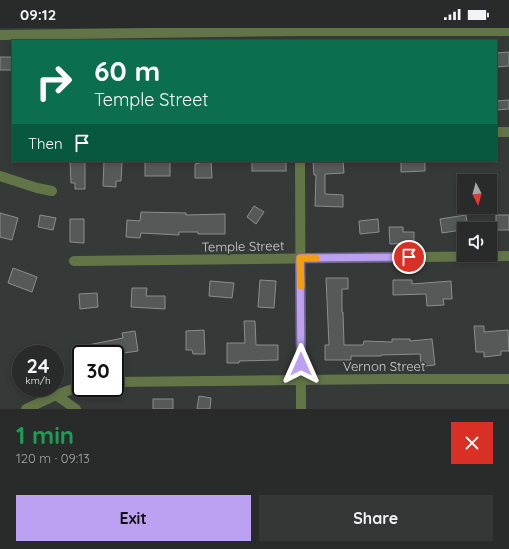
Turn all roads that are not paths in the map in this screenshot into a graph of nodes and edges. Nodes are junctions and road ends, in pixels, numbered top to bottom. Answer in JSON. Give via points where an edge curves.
{"nodes":[{"id":1,"x":490,"y":30,"type":"edge"},
{"id":2,"x":509,"y":31,"type":"edge"},
{"id":3,"x":297,"y":33,"type":"edge"},
{"id":4,"x":0,"y":35,"type":"edge"},
{"id":5,"x":497,"y":132,"type":"edge"},
{"id":6,"x":509,"y":132,"type":"edge"},
{"id":7,"x":300,"y":162,"type":"edge"},
{"id":8,"x":0,"y":176,"type":"edge"},
{"id":9,"x":52,"y":191,"type":"dead end"},
{"id":10,"x":509,"y":256,"type":"edge"},
{"id":11,"x":300,"y":258,"type":"junction"},
{"id":12,"x":74,"y":261,"type":"dead end"},
{"id":13,"x":301,"y":379,"type":"junction"},
{"id":14,"x":509,"y":379,"type":"edge"},
{"id":15,"x":124,"y":382,"type":"edge"},
{"id":16,"x":52,"y":397,"type":"edge"},
{"id":17,"x":59,"y":397,"type":"edge"},
{"id":18,"x":26,"y":409,"type":"edge"},
{"id":19,"x":76,"y":409,"type":"edge"},
{"id":20,"x":301,"y":409,"type":"edge"}],
"edges":[{"from":1,"to":2,"type":"street"},
{"from":1,"to":3,"type":"street"},
{"from":3,"to":4,"type":"street"},
{"from":5,"to":6,"type":"street"},
{"from":7,"to":11,"type":"street"},
{"from":8,"to":9,"type":"street"},
{"from":10,"to":11,"type":"street","name":"Temple Street"},
{"from":11,"to":12,"type":"street","name":"Temple Street"},
{"from":11,"to":13,"type":"street"},
{"from":13,"to":14,"type":"street","name":"Vernon Street"},
{"from":13,"to":15,"type":"street","name":"Vernon Street"},
{"from":13,"to":20,"type":"street"},
{"from":16,"to":18,"type":"street"},
{"from":17,"to":19,"type":"street"}]}
